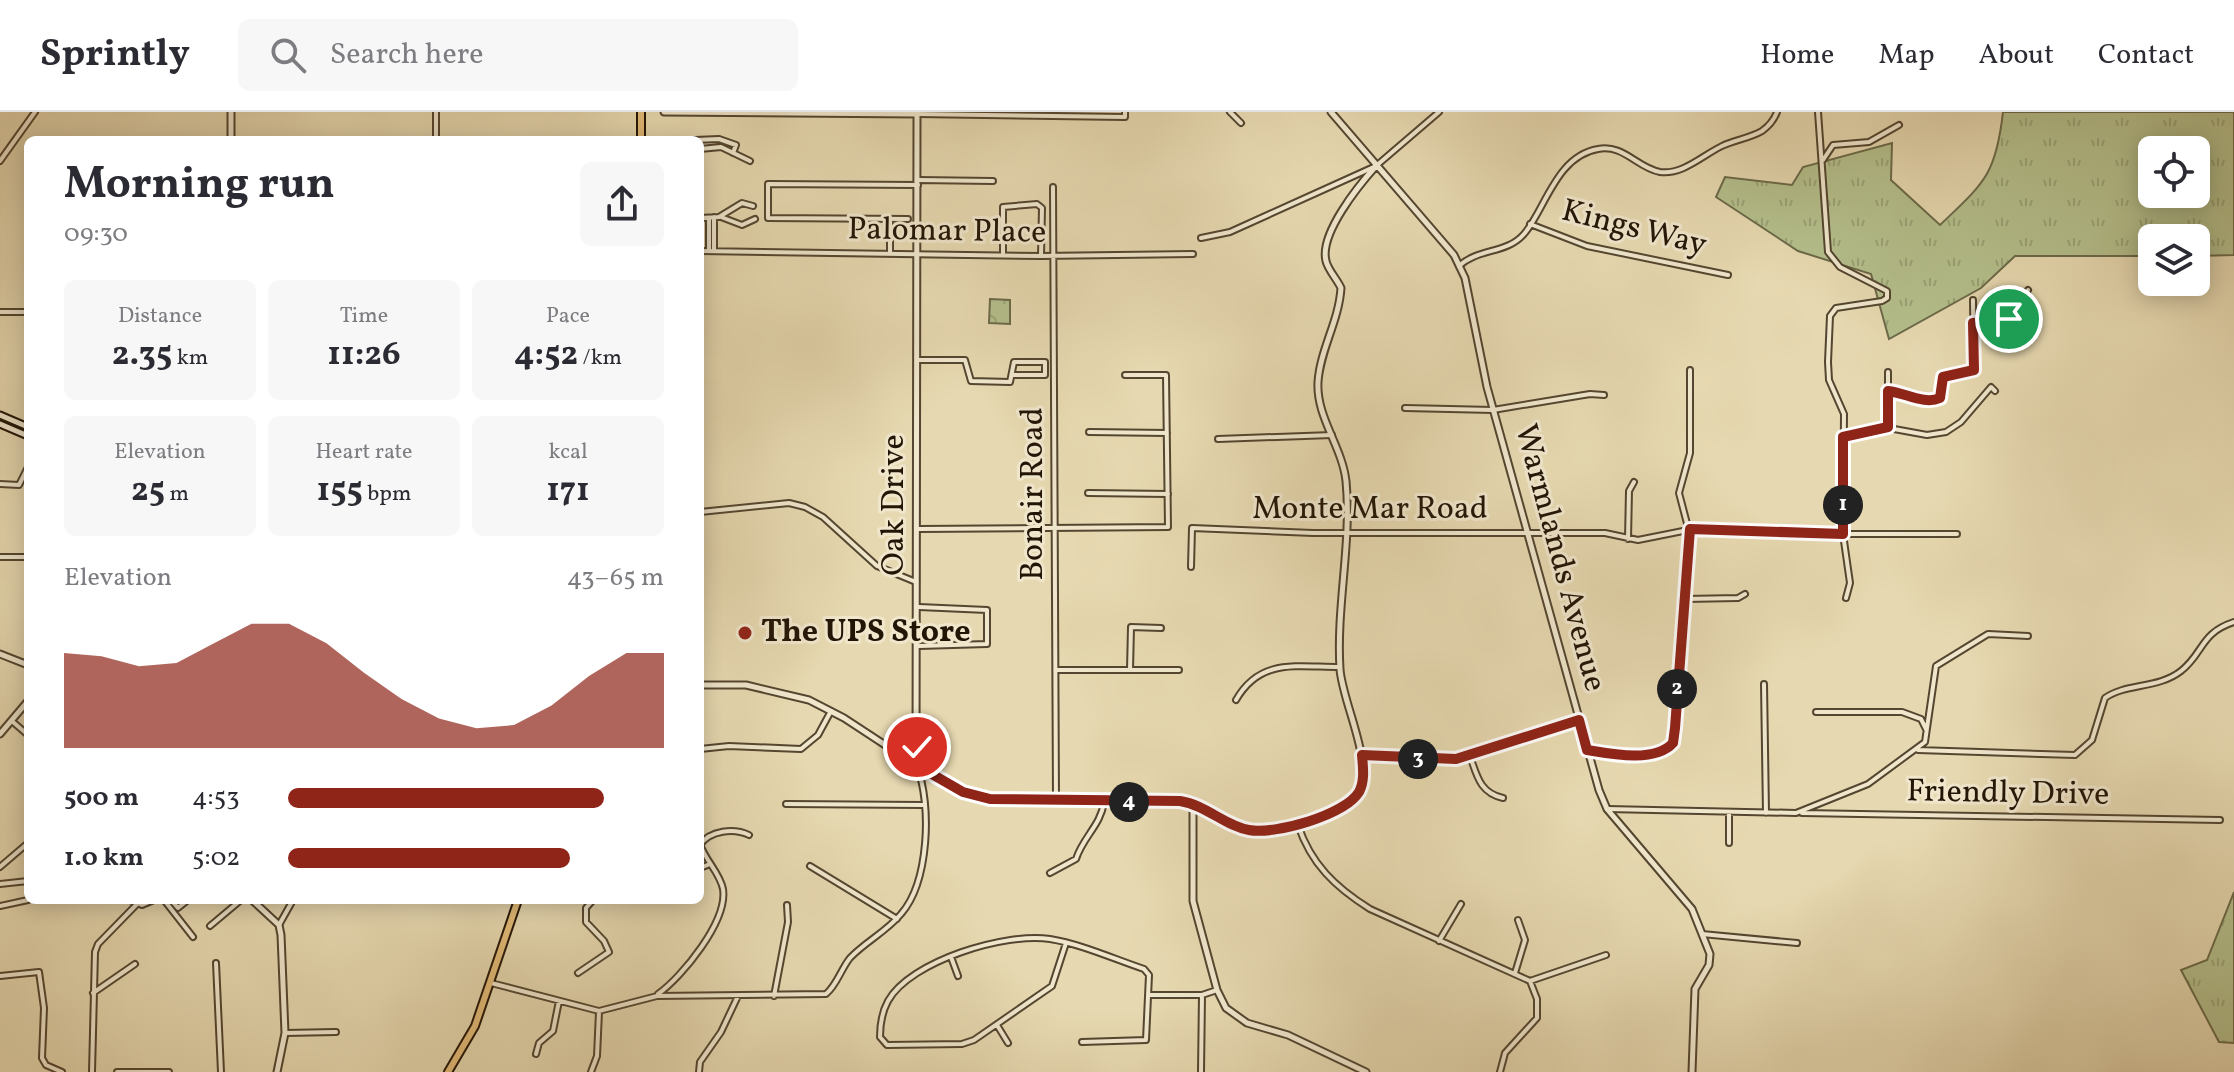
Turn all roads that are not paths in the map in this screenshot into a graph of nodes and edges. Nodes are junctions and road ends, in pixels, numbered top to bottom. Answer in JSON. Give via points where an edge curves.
{"nodes":[{"id":1,"x":35,"y":112,"type":"edge"},
{"id":2,"x":231,"y":112,"type":"edge"},
{"id":3,"x":436,"y":112,"type":"edge"},
{"id":4,"x":641,"y":112,"type":"edge"},
{"id":5,"x":664,"y":112,"type":"edge"},
{"id":6,"x":1230,"y":112,"type":"edge"},
{"id":7,"x":1331,"y":112,"type":"edge"},
{"id":8,"x":1439,"y":112,"type":"edge"},
{"id":9,"x":1777,"y":112,"type":"edge"},
{"id":10,"x":1818,"y":112,"type":"edge"},
{"id":11,"x":754,"y":113,"type":"edge"},
{"id":12,"x":917,"y":114,"type":"junction"},
{"id":13,"x":1055,"y":114,"type":"edge"},
{"id":14,"x":1125,"y":114,"type":"edge"},
{"id":15,"x":1241,"y":123,"type":"dead end"},
{"id":16,"x":1899,"y":125,"type":"dead end"},
{"id":17,"x":231,"y":136,"type":"edge"},
{"id":18,"x":436,"y":136,"type":"edge"},
{"id":19,"x":641,"y":136,"type":"edge"},
{"id":20,"x":704,"y":140,"type":"edge"},
{"id":21,"x":704,"y":149,"type":"edge"},
{"id":22,"x":733,"y":153,"type":"junction"},
{"id":23,"x":0,"y":161,"type":"edge"},
{"id":24,"x":750,"y":161,"type":"dead end"},
{"id":25,"x":1823,"y":162,"type":"junction"},
{"id":26,"x":1376,"y":166,"type":"junction"},
{"id":27,"x":993,"y":181,"type":"dead end"},
{"id":28,"x":918,"y":182,"type":"junction"},
{"id":29,"x":1053,"y":187,"type":"dead end"},
{"id":30,"x":753,"y":206,"type":"dead end"},
{"id":31,"x":714,"y":217,"type":"junction"},
{"id":32,"x":704,"y":218,"type":"edge"},
{"id":33,"x":755,"y":219,"type":"dead end"},
{"id":34,"x":890,"y":219,"type":"junction"},
{"id":35,"x":908,"y":219,"type":"dead end"},
{"id":36,"x":1530,"y":224,"type":"junction"},
{"id":37,"x":1201,"y":238,"type":"dead end"},
{"id":38,"x":704,"y":251,"type":"edge"},
{"id":39,"x":712,"y":251,"type":"junction"},
{"id":40,"x":890,"y":253,"type":"junction"},
{"id":41,"x":918,"y":253,"type":"junction"},
{"id":42,"x":1193,"y":254,"type":"dead end"},
{"id":43,"x":1003,"y":255,"type":"junction"},
{"id":44,"x":1041,"y":256,"type":"junction"},
{"id":45,"x":1054,"y":256,"type":"junction"},
{"id":46,"x":1459,"y":266,"type":"junction"},
{"id":47,"x":1728,"y":275,"type":"dead end"},
{"id":48,"x":2028,"y":290,"type":"dead end"},
{"id":49,"x":1973,"y":300,"type":"dead end"},
{"id":50,"x":0,"y":312,"type":"edge"},
{"id":51,"x":24,"y":312,"type":"edge"},
{"id":52,"x":1973,"y":323,"type":"junction"},
{"id":53,"x":918,"y":360,"type":"junction"},
{"id":54,"x":1690,"y":370,"type":"dead end"},
{"id":55,"x":1888,"y":372,"type":"dead end"},
{"id":56,"x":1013,"y":375,"type":"junction"},
{"id":57,"x":1125,"y":375,"type":"dead end"},
{"id":58,"x":1888,"y":391,"type":"junction"},
{"id":59,"x":1995,"y":391,"type":"dead end"},
{"id":60,"x":1604,"y":395,"type":"dead end"},
{"id":61,"x":1405,"y":408,"type":"dead end"},
{"id":62,"x":1493,"y":410,"type":"junction"},
{"id":63,"x":0,"y":415,"type":"edge"},
{"id":64,"x":0,"y":424,"type":"edge"},
{"id":65,"x":24,"y":425,"type":"edge"},
{"id":66,"x":1888,"y":427,"type":"junction"},
{"id":67,"x":1089,"y":432,"type":"dead end"},
{"id":68,"x":1167,"y":433,"type":"junction"},
{"id":69,"x":24,"y":434,"type":"edge"},
{"id":70,"x":1332,"y":435,"type":"junction"},
{"id":71,"x":1843,"y":437,"type":"junction"},
{"id":72,"x":1218,"y":439,"type":"dead end"},
{"id":73,"x":24,"y":475,"type":"edge"},
{"id":74,"x":1634,"y":482,"type":"dead end"},
{"id":75,"x":0,"y":484,"type":"edge"},
{"id":76,"x":1088,"y":493,"type":"dead end"},
{"id":77,"x":1168,"y":494,"type":"junction"},
{"id":78,"x":704,"y":512,"type":"edge"},
{"id":79,"x":919,"y":529,"type":"junction"},
{"id":80,"x":1690,"y":529,"type":"junction"},
{"id":81,"x":1056,"y":530,"type":"junction"},
{"id":82,"x":1345,"y":532,"type":"junction"},
{"id":83,"x":1527,"y":533,"type":"junction"},
{"id":84,"x":1843,"y":534,"type":"junction"},
{"id":85,"x":1957,"y":534,"type":"dead end"},
{"id":86,"x":1628,"y":539,"type":"junction"},
{"id":87,"x":0,"y":557,"type":"edge"},
{"id":88,"x":24,"y":557,"type":"edge"},
{"id":89,"x":1191,"y":567,"type":"dead end"},
{"id":90,"x":919,"y":584,"type":"junction"},
{"id":91,"x":1745,"y":594,"type":"dead end"},
{"id":92,"x":1846,"y":598,"type":"dead end"},
{"id":93,"x":1685,"y":599,"type":"junction"},
{"id":94,"x":919,"y":607,"type":"junction"},
{"id":95,"x":2234,"y":622,"type":"edge"},
{"id":96,"x":1161,"y":628,"type":"dead end"},
{"id":97,"x":2028,"y":636,"type":"dead end"},
{"id":98,"x":919,"y":646,"type":"junction"},
{"id":99,"x":0,"y":654,"type":"edge"},
{"id":100,"x":24,"y":663,"type":"edge"},
{"id":101,"x":1340,"y":667,"type":"junction"},
{"id":102,"x":1057,"y":670,"type":"junction"},
{"id":103,"x":1130,"y":670,"type":"junction"},
{"id":104,"x":1179,"y":670,"type":"dead end"},
{"id":105,"x":1764,"y":684,"type":"dead end"},
{"id":106,"x":704,"y":685,"type":"edge"},
{"id":107,"x":1236,"y":700,"type":"dead end"},
{"id":108,"x":24,"y":707,"type":"edge"},
{"id":109,"x":831,"y":711,"type":"junction"},
{"id":110,"x":1816,"y":712,"type":"dead end"},
{"id":111,"x":1579,"y":720,"type":"junction"},
{"id":112,"x":13,"y":722,"type":"junction"},
{"id":113,"x":24,"y":732,"type":"edge"},
{"id":114,"x":1928,"y":732,"type":"junction"},
{"id":115,"x":0,"y":734,"type":"edge"},
{"id":116,"x":917,"y":747,"type":"junction"},
{"id":117,"x":891,"y":748,"type":"junction"},
{"id":118,"x":704,"y":749,"type":"edge"},
{"id":119,"x":1587,"y":750,"type":"junction"},
{"id":120,"x":1918,"y":750,"type":"junction"},
{"id":121,"x":1362,"y":755,"type":"junction"},
{"id":122,"x":1470,"y":756,"type":"junction"},
{"id":123,"x":916,"y":765,"type":"junction"},
{"id":124,"x":1503,"y":798,"type":"dead end"},
{"id":125,"x":1056,"y":800,"type":"junction"},
{"id":126,"x":1104,"y":802,"type":"junction"},
{"id":127,"x":1193,"y":803,"type":"junction"},
{"id":128,"x":786,"y":804,"type":"dead end"},
{"id":129,"x":923,"y":805,"type":"junction"},
{"id":130,"x":1607,"y":809,"type":"junction"},
{"id":131,"x":1766,"y":813,"type":"junction"},
{"id":132,"x":1796,"y":813,"type":"junction"},
{"id":133,"x":1729,"y":814,"type":"junction"},
{"id":134,"x":2220,"y":820,"type":"dead end"},
{"id":135,"x":1298,"y":825,"type":"junction"},
{"id":136,"x":749,"y":835,"type":"dead end"},
{"id":137,"x":704,"y":839,"type":"edge"},
{"id":138,"x":1729,"y":843,"type":"dead end"},
{"id":139,"x":24,"y":846,"type":"edge"},
{"id":140,"x":704,"y":852,"type":"edge"},
{"id":141,"x":710,"y":864,"type":"junction"},
{"id":142,"x":704,"y":866,"type":"edge"},
{"id":143,"x":810,"y":866,"type":"dead end"},
{"id":144,"x":0,"y":867,"type":"edge"},
{"id":145,"x":1050,"y":873,"type":"dead end"},
{"id":146,"x":24,"y":881,"type":"edge"},
{"id":147,"x":0,"y":884,"type":"edge"},
{"id":148,"x":24,"y":901,"type":"edge"},
{"id":149,"x":137,"y":904,"type":"edge"},
{"id":150,"x":167,"y":904,"type":"edge"},
{"id":151,"x":236,"y":904,"type":"edge"},
{"id":152,"x":256,"y":904,"type":"edge"},
{"id":153,"x":291,"y":904,"type":"edge"},
{"id":154,"x":517,"y":904,"type":"edge"},
{"id":155,"x":590,"y":904,"type":"edge"},
{"id":156,"x":1461,"y":904,"type":"dead end"},
{"id":157,"x":787,"y":905,"type":"dead end"},
{"id":158,"x":0,"y":906,"type":"edge"},
{"id":159,"x":897,"y":919,"type":"junction"},
{"id":160,"x":1518,"y":920,"type":"dead end"},
{"id":161,"x":279,"y":925,"type":"junction"},
{"id":162,"x":210,"y":926,"type":"dead end"},
{"id":163,"x":1702,"y":934,"type":"junction"},
{"id":164,"x":193,"y":937,"type":"dead end"},
{"id":165,"x":1439,"y":941,"type":"junction"},
{"id":166,"x":1066,"y":943,"type":"junction"},
{"id":167,"x":1797,"y":943,"type":"dead end"},
{"id":168,"x":1606,"y":955,"type":"dead end"},
{"id":169,"x":951,"y":957,"type":"junction"},
{"id":170,"x":216,"y":963,"type":"dead end"},
{"id":171,"x":135,"y":964,"type":"dead end"},
{"id":172,"x":578,"y":973,"type":"dead end"},
{"id":173,"x":1515,"y":973,"type":"junction"},
{"id":174,"x":0,"y":976,"type":"edge"},
{"id":175,"x":958,"y":976,"type":"dead end"},
{"id":176,"x":1530,"y":981,"type":"junction"},
{"id":177,"x":488,"y":982,"type":"junction"},
{"id":178,"x":1217,"y":990,"type":"junction"},
{"id":179,"x":93,"y":993,"type":"junction"},
{"id":180,"x":1151,"y":995,"type":"junction"},
{"id":181,"x":1202,"y":995,"type":"junction"},
{"id":182,"x":657,"y":996,"type":"junction"},
{"id":183,"x":738,"y":996,"type":"junction"},
{"id":184,"x":774,"y":996,"type":"junction"},
{"id":185,"x":559,"y":1001,"type":"junction"},
{"id":186,"x":599,"y":1011,"type":"junction"},
{"id":187,"x":997,"y":1025,"type":"junction"},
{"id":188,"x":336,"y":1032,"type":"dead end"},
{"id":189,"x":285,"y":1033,"type":"junction"},
{"id":190,"x":1082,"y":1042,"type":"dead end"},
{"id":191,"x":1008,"y":1043,"type":"dead end"},
{"id":192,"x":536,"y":1054,"type":"dead end"},
{"id":193,"x":56,"y":1071,"type":"edge"},
{"id":194,"x":62,"y":1072,"type":"edge"},
{"id":195,"x":92,"y":1072,"type":"edge"},
{"id":196,"x":117,"y":1072,"type":"edge"},
{"id":197,"x":161,"y":1072,"type":"edge"},
{"id":198,"x":169,"y":1072,"type":"edge"},
{"id":199,"x":221,"y":1072,"type":"edge"},
{"id":200,"x":277,"y":1072,"type":"edge"},
{"id":201,"x":448,"y":1072,"type":"edge"},
{"id":202,"x":591,"y":1072,"type":"edge"},
{"id":203,"x":699,"y":1072,"type":"edge"},
{"id":204,"x":1201,"y":1072,"type":"edge"},
{"id":205,"x":1366,"y":1072,"type":"edge"},
{"id":206,"x":1500,"y":1072,"type":"edge"},
{"id":207,"x":1692,"y":1072,"type":"edge"}],
"edges":[{"from":1,"to":23,"type":"street"},
{"from":2,"to":17,"type":"street"},
{"from":3,"to":18,"type":"street"},
{"from":4,"to":19,"type":"main road"},
{"from":5,"to":11,"type":"street"},
{"from":6,"to":15,"type":"street"},
{"from":7,"to":26,"type":"street","name":"Warmlands Avenue"},
{"from":8,"to":26,"type":"street"},
{"from":9,"to":36,"type":"street","via":[[1762,131],[1676,170],[1658,171],[1614,149],[1582,155],[1545,194]]},
{"from":10,"to":25,"type":"street"},
{"from":11,"to":12,"type":"street"},
{"from":12,"to":13,"type":"street"},
{"from":12,"to":28,"type":"street","name":"Oak Drive"},
{"from":13,"to":14,"type":"street"},
{"from":16,"to":25,"type":"street","via":[[1869,142],[1833,145]]},
{"from":20,"to":22,"type":"street","via":[[736,145]]},
{"from":21,"to":22,"type":"street","via":[[721,147]]},
{"from":22,"to":24,"type":"street"},
{"from":25,"to":71,"type":"street","via":[[1831,259],[1887,291],[1882,301],[1850,303],[1830,316],[1829,380],[1842,404]]},
{"from":26,"to":37,"type":"street","via":[[1230,232]]},
{"from":26,"to":46,"type":"street","name":"Warmlands Avenue"},
{"from":26,"to":70,"type":"street","via":[[1345,204],[1325,252],[1341,288],[1318,379],[1318,399]]},
{"from":27,"to":28,"type":"street"},
{"from":28,"to":34,"type":"street","via":[[768,184],[768,218]]},
{"from":28,"to":41,"type":"street","name":"Oak Drive"},
{"from":29,"to":45,"type":"street","name":"Bonair Road"},
{"from":30,"to":31,"type":"street","via":[[742,203]]},
{"from":31,"to":32,"type":"street"},
{"from":31,"to":33,"type":"street","via":[[742,225]]},
{"from":31,"to":39,"type":"street"},
{"from":34,"to":35,"type":"street"},
{"from":34,"to":40,"type":"street"},
{"from":36,"to":46,"type":"street","via":[[1511,244],[1480,252]]},
{"from":36,"to":47,"type":"street","name":"Kings Way","via":[[1587,246]]},
{"from":38,"to":39,"type":"street","name":"Palomar Place"},
{"from":39,"to":40,"type":"street","name":"Palomar Place"},
{"from":40,"to":41,"type":"street","name":"Palomar Place"},
{"from":41,"to":43,"type":"street","name":"Palomar Place"},
{"from":41,"to":53,"type":"street","name":"Oak Drive"},
{"from":42,"to":45,"type":"street","name":"Palomar Place"},
{"from":43,"to":44,"type":"street","name":"Palomar Place"},
{"from":43,"to":44,"type":"street","via":[[1003,207],[1037,204],[1042,208]]},
{"from":44,"to":45,"type":"street","name":"Palomar Place"},
{"from":45,"to":81,"type":"street","name":"Bonair Road"},
{"from":46,"to":62,"type":"street","name":"Warmlands Avenue"},
{"from":48,"to":52,"type":"street","via":[[2009,319]]},
{"from":49,"to":52,"type":"street"},
{"from":50,"to":51,"type":"street"},
{"from":52,"to":58,"type":"street","via":[[1974,370],[1943,377],[1940,398],[1921,401]]},
{"from":53,"to":56,"type":"street","via":[[965,360],[971,381],[1010,382]]},
{"from":53,"to":79,"type":"street","name":"Oak Drive"},
{"from":54,"to":80,"type":"street","via":[[1690,453],[1679,493]]},
{"from":55,"to":58,"type":"street"},
{"from":56,"to":56,"type":"street","via":[[1014,362],[1045,362],[1045,375]]},
{"from":57,"to":68,"type":"street","via":[[1166,375]]},
{"from":58,"to":66,"type":"street"},
{"from":59,"to":66,"type":"street","via":[[1991,387],[1946,432],[1927,435]]},
{"from":60,"to":62,"type":"street"},
{"from":61,"to":62,"type":"street"},
{"from":62,"to":83,"type":"street","name":"Warmlands Avenue"},
{"from":63,"to":65,"type":"street"},
{"from":64,"to":69,"type":"street"},
{"from":66,"to":71,"type":"street"},
{"from":67,"to":68,"type":"street"},
{"from":68,"to":77,"type":"street"},
{"from":70,"to":72,"type":"street"},
{"from":70,"to":82,"type":"street","via":[[1346,478]]},
{"from":71,"to":84,"type":"street"},
{"from":73,"to":75,"type":"street","via":[[19,485]]},
{"from":74,"to":86,"type":"street","via":[[1629,491]]},
{"from":76,"to":77,"type":"street"},
{"from":77,"to":81,"type":"street","via":[[1168,527]]},
{"from":78,"to":90,"type":"street","via":[[789,503],[805,507],[877,566]]},
{"from":79,"to":81,"type":"street"},
{"from":79,"to":90,"type":"street","name":"Oak Drive"},
{"from":80,"to":84,"type":"street","name":"Monte Mar Road"},
{"from":80,"to":86,"type":"street","name":"Monte Mar Road"},
{"from":80,"to":93,"type":"street"},
{"from":81,"to":102,"type":"street","name":"Bonair Road"},
{"from":82,"to":83,"type":"street","name":"Monte Mar Road"},
{"from":82,"to":89,"type":"street","name":"Monte Mar Road","via":[[1192,528]]},
{"from":82,"to":101,"type":"street"},
{"from":83,"to":86,"type":"street","name":"Monte Mar Road","via":[[1605,533]]},
{"from":83,"to":111,"type":"street","name":"Warmlands Avenue"},
{"from":84,"to":85,"type":"street","name":"Monte Mar Road"},
{"from":84,"to":92,"type":"street","via":[[1850,583]]},
{"from":87,"to":88,"type":"street"},
{"from":90,"to":94,"type":"street","name":"Oak Drive"},
{"from":91,"to":93,"type":"street"},
{"from":93,"to":119,"type":"street","via":[[1673,743],[1653,754]]},
{"from":94,"to":98,"type":"street","name":"Oak Drive"},
{"from":94,"to":98,"type":"street","via":[[987,610],[987,644]]},
{"from":95,"to":120,"type":"street","via":[[2207,635],[2180,672],[2105,698],[2092,740],[2075,755]]},
{"from":96,"to":103,"type":"street","via":[[1131,627]]},
{"from":97,"to":114,"type":"street","via":[[1988,634],[1936,666]]},
{"from":98,"to":116,"type":"street","name":"Oak Drive"},
{"from":99,"to":100,"type":"street"},
{"from":101,"to":107,"type":"street","via":[[1275,667],[1248,680]]},
{"from":101,"to":121,"type":"street"},
{"from":102,"to":103,"type":"street"},
{"from":102,"to":125,"type":"street","name":"Bonair Road"},
{"from":103,"to":104,"type":"street"},
{"from":105,"to":131,"type":"street"},
{"from":106,"to":109,"type":"street","via":[[779,691]]},
{"from":108,"to":112,"type":"street"},
{"from":109,"to":117,"type":"street"},
{"from":109,"to":118,"type":"street","via":[[818,735],[801,749]]},
{"from":110,"to":114,"type":"street","via":[[1902,712],[1921,719]]},
{"from":111,"to":119,"type":"street","name":"Warmlands Avenue"},
{"from":111,"to":122,"type":"street"},
{"from":112,"to":113,"type":"street"},
{"from":112,"to":115,"type":"street"},
{"from":114,"to":120,"type":"street"},
{"from":116,"to":117,"type":"street","via":[[905,753]]},
{"from":116,"to":123,"type":"street","name":"Oak Drive"},
{"from":117,"to":123,"type":"street"},
{"from":119,"to":130,"type":"street","name":"Warmlands Avenue"},
{"from":120,"to":132,"type":"street","via":[[1868,784]]},
{"from":121,"to":122,"type":"street","via":[[1440,761]]},
{"from":121,"to":135,"type":"street","via":[[1358,792],[1346,805]]},
{"from":122,"to":124,"type":"street","via":[[1480,784]]},
{"from":123,"to":125,"type":"street","via":[[970,795]]},
{"from":123,"to":129,"type":"street","name":"Oak Drive"},
{"from":125,"to":126,"type":"street"},
{"from":126,"to":127,"type":"street"},
{"from":126,"to":145,"type":"street","via":[[1100,821],[1081,843],[1076,859]]},
{"from":127,"to":135,"type":"street","via":[[1246,830]]},
{"from":127,"to":178,"type":"street","via":[[1193,901]]},
{"from":128,"to":129,"type":"street"},
{"from":129,"to":159,"type":"street","name":"Oak Drive","via":[[922,877]]},
{"from":130,"to":133,"type":"street","name":"Friendly Drive"},
{"from":130,"to":163,"type":"street","name":"Warmlands Avenue","via":[[1692,909]]},
{"from":131,"to":132,"type":"street","name":"Friendly Drive"},
{"from":131,"to":133,"type":"street","name":"Friendly Drive"},
{"from":132,"to":134,"type":"street","name":"Friendly Drive"},
{"from":133,"to":138,"type":"street"},
{"from":135,"to":165,"type":"street","via":[[1316,866],[1349,896]]},
{"from":136,"to":137,"type":"street","via":[[727,831]]},
{"from":139,"to":144,"type":"street"},
{"from":140,"to":141,"type":"street"},
{"from":141,"to":142,"type":"street"},
{"from":141,"to":182,"type":"street","via":[[723,889],[715,920],[687,968]]},
{"from":143,"to":159,"type":"street"},
{"from":146,"to":147,"type":"street"},
{"from":148,"to":158,"type":"street"},
{"from":149,"to":179,"type":"street","via":[[98,944]]},
{"from":150,"to":164,"type":"street"},
{"from":151,"to":162,"type":"street"},
{"from":152,"to":161,"type":"street"},
{"from":153,"to":161,"type":"street"},
{"from":154,"to":177,"type":"main road"},
{"from":155,"to":172,"type":"street","via":[[586,922],[609,952]]},
{"from":156,"to":165,"type":"street"},
{"from":157,"to":184,"type":"street"},
{"from":159,"to":184,"type":"street","name":"Oak Drive","via":[[850,958],[826,994]]},
{"from":160,"to":173,"type":"street","via":[[1525,940]]},
{"from":161,"to":189,"type":"street"},
{"from":163,"to":167,"type":"street"},
{"from":163,"to":207,"type":"street","name":"Warmlands Avenue","via":[[1710,954],[1695,989]]},
{"from":165,"to":173,"type":"street"},
{"from":166,"to":169,"type":"street","via":[[1029,938]]},
{"from":166,"to":180,"type":"street","via":[[1144,969]]},
{"from":166,"to":187,"type":"street","via":[[1052,986]]},
{"from":168,"to":176,"type":"street"},
{"from":169,"to":175,"type":"street"},
{"from":169,"to":187,"type":"street","via":[[913,976],[894,993],[886,1004],[880,1037],[887,1045],[962,1044]]},
{"from":170,"to":199,"type":"street"},
{"from":171,"to":179,"type":"street"},
{"from":173,"to":176,"type":"street"},
{"from":174,"to":193,"type":"street","via":[[39,972],[43,1062]]},
{"from":176,"to":206,"type":"street","via":[[1537,1018],[1505,1053]]},
{"from":177,"to":185,"type":"street","name":"Oak Drive"},
{"from":177,"to":201,"type":"main road","via":[[475,1026]]},
{"from":178,"to":181,"type":"street"},
{"from":178,"to":205,"type":"street","via":[[1237,1018],[1288,1035]]},
{"from":179,"to":195,"type":"street"},
{"from":180,"to":181,"type":"street"},
{"from":180,"to":190,"type":"street","via":[[1146,1040]]},
{"from":181,"to":204,"type":"street"},
{"from":182,"to":183,"type":"street","name":"Oak Drive"},
{"from":182,"to":186,"type":"street","name":"Oak Drive"},
{"from":183,"to":184,"type":"street","name":"Oak Drive"},
{"from":183,"to":203,"type":"street"},
{"from":185,"to":186,"type":"street","name":"Oak Drive"},
{"from":185,"to":192,"type":"street","via":[[553,1031],[539,1043]]},
{"from":186,"to":202,"type":"street"},
{"from":187,"to":191,"type":"street"},
{"from":188,"to":189,"type":"street"},
{"from":189,"to":200,"type":"street"},
{"from":193,"to":194,"type":"street"},
{"from":196,"to":197,"type":"street"},
{"from":197,"to":198,"type":"street"}]}
